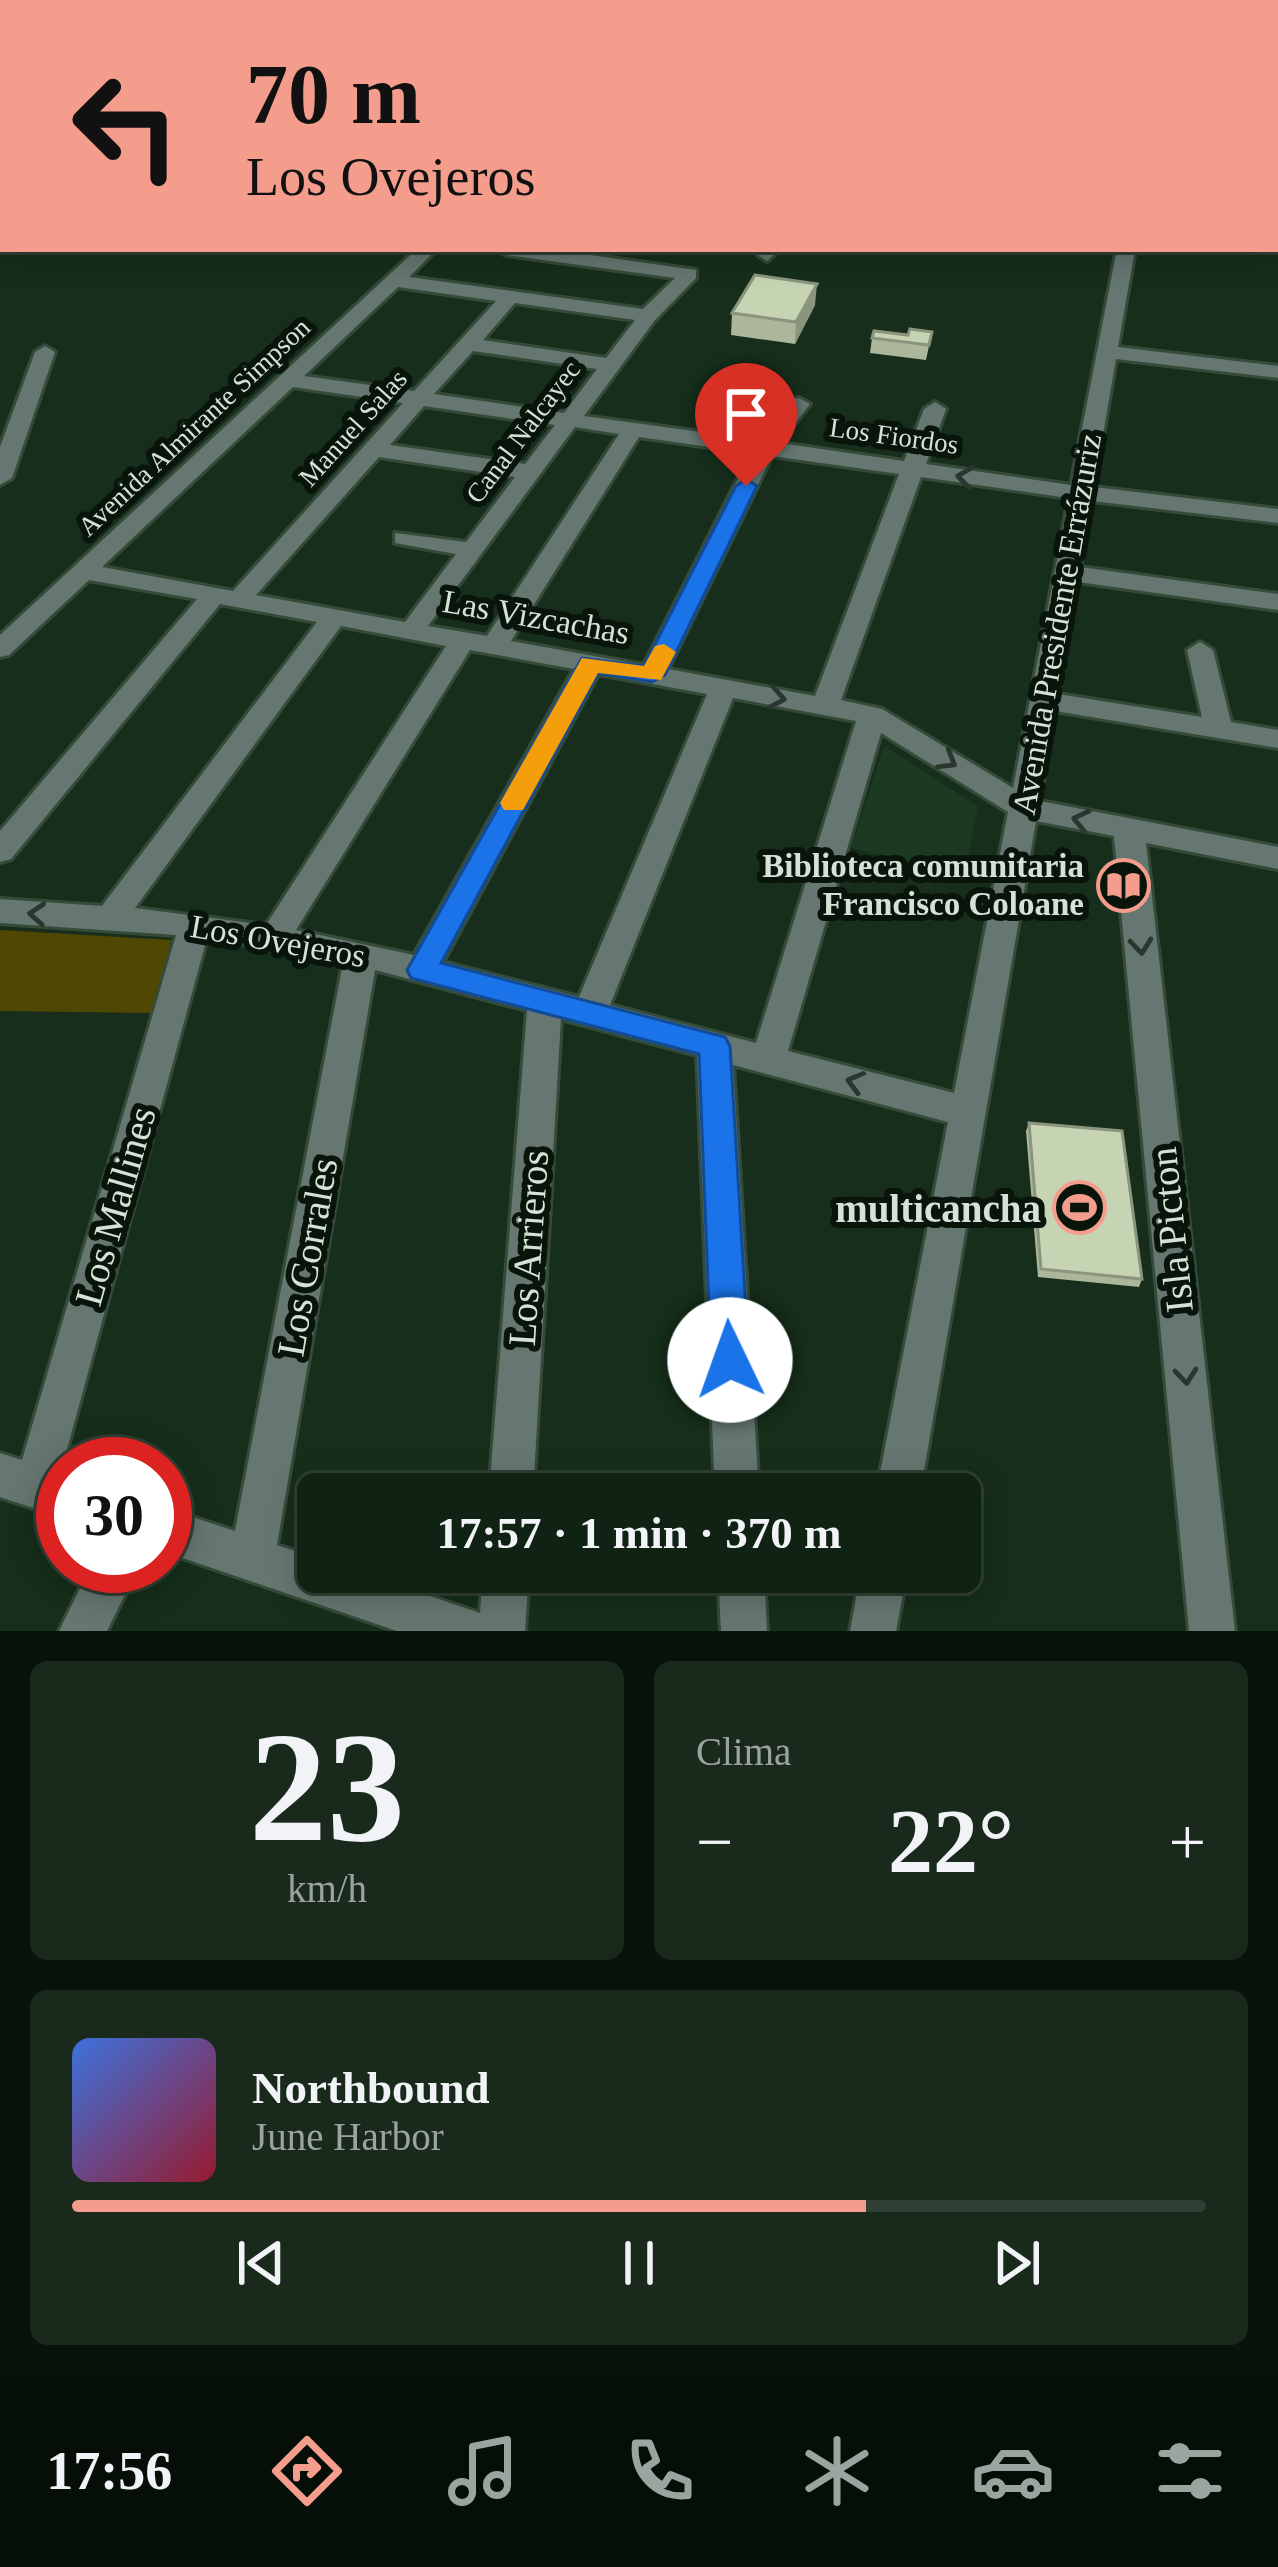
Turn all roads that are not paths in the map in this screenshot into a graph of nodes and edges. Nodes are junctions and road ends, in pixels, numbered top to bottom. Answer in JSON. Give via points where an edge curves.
{"nodes":[{"id":1,"x":425,"y":252,"type":"edge"},
{"id":2,"x":527,"y":252,"type":"edge"},
{"id":3,"x":677,"y":252,"type":"edge"},
{"id":4,"x":1125,"y":252,"type":"edge"},
{"id":5,"x":663,"y":271,"type":"junction"},
{"id":6,"x":394,"y":281,"type":"junction"},
{"id":7,"x":511,"y":296,"type":"junction"},
{"id":8,"x":648,"y":316,"type":"junction"},
{"id":9,"x":469,"y":344,"type":"junction"},
{"id":10,"x":45,"y":352,"type":"dead end"},
{"id":11,"x":1106,"y":352,"type":"junction"},
{"id":12,"x":611,"y":364,"type":"junction"},
{"id":13,"x":1278,"y":372,"type":"edge"},
{"id":14,"x":289,"y":380,"type":"junction"},
{"id":15,"x":421,"y":398,"type":"junction"},
{"id":16,"x":799,"y":404,"type":"dead end"},
{"id":17,"x":935,"y":409,"type":"dead end"},
{"id":18,"x":570,"y":420,"type":"junction"},
{"id":19,"x":633,"y":429,"type":"junction"},
{"id":20,"x":765,"y":448,"type":"junction"},
{"id":21,"x":374,"y":449,"type":"junction"},
{"id":22,"x":909,"y":469,"type":"junction"},
{"id":23,"x":530,"y":472,"type":"junction"},
{"id":24,"x":0,"y":478,"type":"edge"},
{"id":25,"x":1081,"y":493,"type":"junction"},
{"id":26,"x":1278,"y":516,"type":"edge"},
{"id":27,"x":404,"y":538,"type":"dead end"},
{"id":28,"x":472,"y":550,"type":"junction"},
{"id":29,"x":83,"y":571,"type":"junction"},
{"id":30,"x":1066,"y":573,"type":"junction"},
{"id":31,"x":226,"y":597,"type":"junction"},
{"id":32,"x":1278,"y":602,"type":"edge"},
{"id":33,"x":334,"y":617,"type":"junction"},
{"id":34,"x":411,"y":631,"type":"junction"},
{"id":35,"x":463,"y":640,"type":"junction"},
{"id":36,"x":1,"y":646,"type":"edge"},
{"id":37,"x":494,"y":646,"type":"junction"},
{"id":38,"x":1200,"y":650,"type":"dead end"},
{"id":39,"x":590,"y":664,"type":"junction"},
{"id":40,"x":652,"y":675,"type":"junction"},
{"id":41,"x":723,"y":688,"type":"junction"},
{"id":42,"x":1043,"y":700,"type":"junction"},
{"id":43,"x":825,"y":706,"type":"junction"},
{"id":44,"x":872,"y":715,"type":"junction"},
{"id":45,"x":1220,"y":729,"type":"junction"},
{"id":46,"x":1278,"y":739,"type":"edge"},
{"id":47,"x":1024,"y":808,"type":"junction"},
{"id":48,"x":1130,"y":830,"type":"junction"},
{"id":49,"x":0,"y":851,"type":"edge"},
{"id":50,"x":1278,"y":858,"type":"edge"},
{"id":51,"x":0,"y":911,"type":"edge"},
{"id":52,"x":110,"y":919,"type":"junction"},
{"id":53,"x":195,"y":924,"type":"junction"},
{"id":54,"x":274,"y":938,"type":"junction"},
{"id":55,"x":361,"y":954,"type":"junction"},
{"id":56,"x":422,"y":970,"type":"junction"},
{"id":57,"x":545,"y":1001,"type":"junction"},
{"id":58,"x":590,"y":1013,"type":"junction"},
{"id":59,"x":714,"y":1046,"type":"junction"},
{"id":60,"x":768,"y":1059,"type":"junction"},
{"id":61,"x":968,"y":1112,"type":"junction"},
{"id":62,"x":512,"y":1473,"type":"edge"},
{"id":63,"x":736,"y":1473,"type":"edge"},
{"id":64,"x":902,"y":1473,"type":"edge"},
{"id":65,"x":33,"y":1486,"type":"edge"},
{"id":66,"x":192,"y":1540,"type":"edge"},
{"id":67,"x":252,"y":1559,"type":"junction"},
{"id":68,"x":102,"y":1593,"type":"edge"},
{"id":69,"x":505,"y":1593,"type":"edge"},
{"id":70,"x":742,"y":1593,"type":"edge"},
{"id":71,"x":880,"y":1593,"type":"edge"},
{"id":72,"x":381,"y":1618,"type":"edge"},
{"id":73,"x":82,"y":1631,"type":"edge"},
{"id":74,"x":466,"y":1631,"type":"edge"},
{"id":75,"x":502,"y":1631,"type":"edge"},
{"id":76,"x":744,"y":1631,"type":"edge"},
{"id":77,"x":873,"y":1631,"type":"edge"},
{"id":78,"x":1212,"y":1631,"type":"edge"}],
"edges":[{"from":1,"to":6,"type":"street","name":"Avenida Almirante Simpson"},
{"from":2,"to":5,"type":"street"},
{"from":3,"to":5,"type":"street"},
{"from":4,"to":11,"type":"street","name":"Avenida Presidente Errázuriz"},
{"from":5,"to":8,"type":"street","name":"Canal Nalcayec","via":[[689,274]]},
{"from":6,"to":7,"type":"street"},
{"from":6,"to":14,"type":"street","name":"Avenida Almirante Simpson"},
{"from":7,"to":8,"type":"street"},
{"from":7,"to":9,"type":"street","name":"Manuel Salas"},
{"from":8,"to":12,"type":"street","name":"Canal Nalcayec"},
{"from":9,"to":12,"type":"street"},
{"from":9,"to":15,"type":"street","name":"Manuel Salas"},
{"from":10,"to":24,"type":"street"},
{"from":11,"to":13,"type":"street"},
{"from":11,"to":25,"type":"street","name":"Avenida Presidente Errázuriz"},
{"from":12,"to":18,"type":"street","name":"Canal Nalcayec"},
{"from":14,"to":15,"type":"street","name":"Los Fiordos"},
{"from":14,"to":29,"type":"street","name":"Avenida Almirante Simpson"},
{"from":15,"to":18,"type":"street","name":"Los Fiordos"},
{"from":15,"to":21,"type":"street","name":"Manuel Salas"},
{"from":16,"to":20,"type":"street"},
{"from":17,"to":22,"type":"street"},
{"from":18,"to":19,"type":"street","name":"Los Fiordos"},
{"from":18,"to":23,"type":"street","name":"Canal Nalcayec"},
{"from":19,"to":20,"type":"street","name":"Los Fiordos"},
{"from":19,"to":37,"type":"street"},
{"from":20,"to":22,"type":"street","name":"Los Fiordos"},
{"from":20,"to":40,"type":"street"},
{"from":21,"to":23,"type":"street"},
{"from":21,"to":31,"type":"street","name":"Manuel Salas"},
{"from":25,"to":22,"type":"street","name":"Los Fiordos","one_way":true},
{"from":22,"to":43,"type":"street"},
{"from":23,"to":28,"type":"street","name":"Canal Nalcayec"},
{"from":25,"to":26,"type":"street","name":"Los Fiordos"},
{"from":25,"to":30,"type":"street","name":"Avenida Presidente Errázuriz"},
{"from":27,"to":28,"type":"street"},
{"from":28,"to":34,"type":"street","name":"Canal Nalcayec"},
{"from":29,"to":31,"type":"street","name":"Las Vizcachas"},
{"from":29,"to":36,"type":"street","name":"Avenida Almirante Simpson"},
{"from":30,"to":32,"type":"street"},
{"from":30,"to":42,"type":"street","name":"Avenida Presidente Errázuriz"},
{"from":31,"to":33,"type":"street","name":"Las Vizcachas"},
{"from":31,"to":49,"type":"street","name":"Manuel Salas"},
{"from":33,"to":34,"type":"street","name":"Las Vizcachas"},
{"from":33,"to":52,"type":"street"},
{"from":34,"to":35,"type":"street","name":"Las Vizcachas"},
{"from":35,"to":37,"type":"street","name":"Las Vizcachas"},
{"from":35,"to":54,"type":"street"},
{"from":37,"to":39,"type":"street","name":"Las Vizcachas"},
{"from":38,"to":45,"type":"street"},
{"from":39,"to":40,"type":"street","name":"Las Vizcachas"},
{"from":39,"to":56,"type":"street"},
{"from":40,"to":41,"type":"street","name":"Las Vizcachas"},
{"from":41,"to":43,"type":"street","name":"Las Vizcachas","one_way":true},
{"from":41,"to":58,"type":"street"},
{"from":42,"to":45,"type":"street"},
{"from":42,"to":47,"type":"street","name":"Avenida Presidente Errázuriz"},
{"from":43,"to":44,"type":"street","name":"Las Vizcachas"},
{"from":44,"to":47,"type":"street","name":"Las Vizcachas","one_way":true},
{"from":44,"to":60,"type":"street"},
{"from":45,"to":46,"type":"street"},
{"from":48,"to":47,"type":"street","name":"Las Vizcachas","one_way":true},
{"from":47,"to":61,"type":"street","name":"Avenida Presidente Errázuriz"},
{"from":48,"to":50,"type":"street","name":"Las Vizcachas"},
{"from":48,"to":78,"type":"street","name":"Isla Picton","one_way":true},
{"from":52,"to":51,"type":"street","name":"Los Ovejeros","one_way":true},
{"from":52,"to":53,"type":"street","name":"Los Ovejeros"},
{"from":53,"to":54,"type":"street","name":"Los Ovejeros"},
{"from":53,"to":65,"type":"street","name":"Los Mallines"},
{"from":54,"to":55,"type":"street","name":"Los Ovejeros"},
{"from":55,"to":56,"type":"street","name":"Los Ovejeros"},
{"from":55,"to":67,"type":"street","name":"Los Corrales"},
{"from":56,"to":57,"type":"street","name":"Los Ovejeros"},
{"from":57,"to":58,"type":"street","name":"Los Ovejeros"},
{"from":57,"to":62,"type":"street","name":"Los Arrieros"},
{"from":58,"to":59,"type":"street","name":"Los Ovejeros"},
{"from":59,"to":60,"type":"street","name":"Los Ovejeros"},
{"from":59,"to":63,"type":"street"},
{"from":61,"to":60,"type":"street","name":"Los Ovejeros","one_way":true},
{"from":61,"to":64,"type":"street","name":"Avenida Presidente Errázuriz"},
{"from":66,"to":67,"type":"street"},
{"from":67,"to":72,"type":"street"},
{"from":68,"to":73,"type":"street"},
{"from":69,"to":75,"type":"street"},
{"from":70,"to":76,"type":"street"},
{"from":71,"to":77,"type":"street"},
{"from":72,"to":74,"type":"street"}]}
